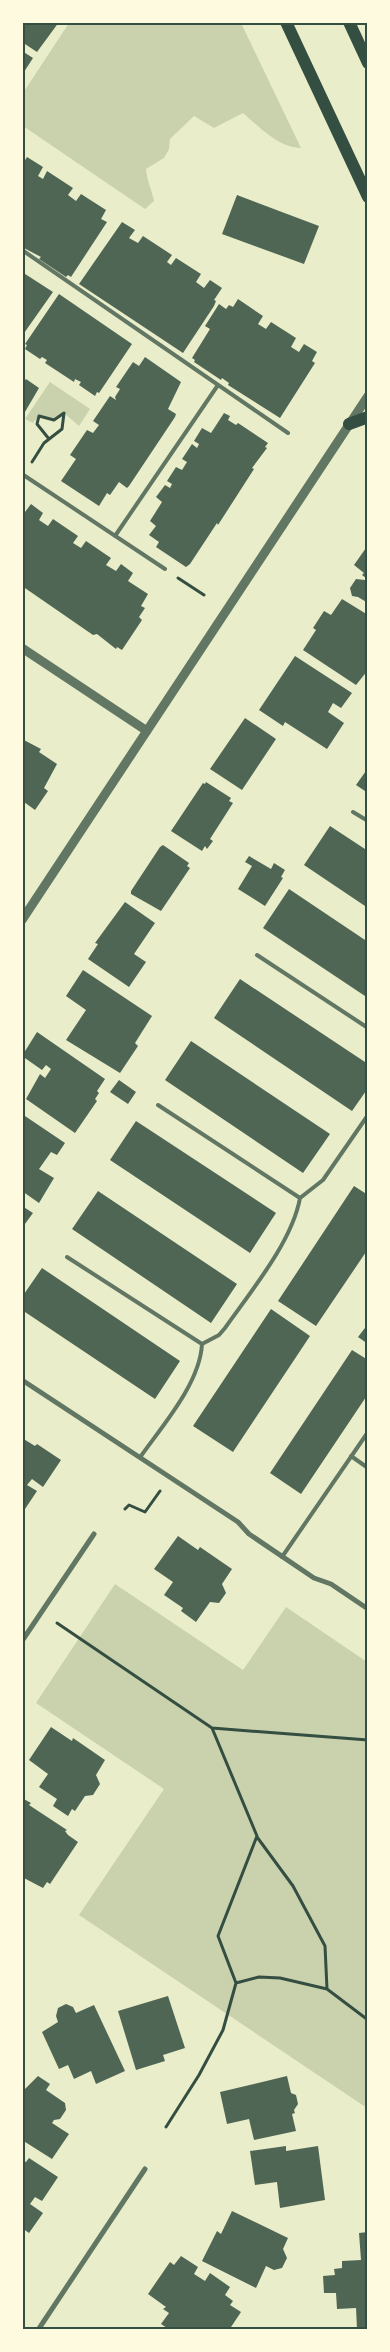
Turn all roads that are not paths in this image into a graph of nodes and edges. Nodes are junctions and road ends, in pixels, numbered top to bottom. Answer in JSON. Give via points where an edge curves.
{"nodes":[{"id":1,"x":286,"y":22,"type":"edge"},
{"id":2,"x":349,"y":22,"type":"edge"},
{"id":3,"x":368,"y":63,"type":"edge"},
{"id":4,"x":368,"y":197,"type":"edge"},
{"id":5,"x":22,"y":250,"type":"edge"},
{"id":6,"x":218,"y":385,"type":"junction"},
{"id":7,"x":368,"y":396,"type":"edge"},
{"id":8,"x":368,"y":417,"type":"edge"},
{"id":9,"x":349,"y":424,"type":"junction"},
{"id":10,"x":288,"y":433,"type":"dead end"},
{"id":11,"x":23,"y":474,"type":"edge"},
{"id":12,"x":115,"y":536,"type":"junction"},
{"id":13,"x":165,"y":569,"type":"road end"},
{"id":14,"x":22,"y":648,"type":"edge"},
{"id":15,"x":147,"y":732,"type":"junction"},
{"id":16,"x":353,"y":812,"type":"dead end"},
{"id":17,"x":368,"y":821,"type":"edge"},
{"id":18,"x":22,"y":920,"type":"edge"},
{"id":19,"x":257,"y":955,"type":"dead end"},
{"id":20,"x":368,"y":1028,"type":"edge"},
{"id":21,"x":158,"y":1105,"type":"dead end"},
{"id":22,"x":368,"y":1115,"type":"edge"},
{"id":23,"x":300,"y":1198,"type":"junction"},
{"id":24,"x":67,"y":1257,"type":"dead end"},
{"id":25,"x":202,"y":1344,"type":"junction"},
{"id":26,"x":22,"y":1380,"type":"edge"},
{"id":27,"x":368,"y":1432,"type":"edge"},
{"id":28,"x":140,"y":1456,"type":"junction"},
{"id":29,"x":351,"y":1456,"type":"junction"},
{"id":30,"x":368,"y":1468,"type":"edge"},
{"id":31,"x":94,"y":1534,"type":"dead end"},
{"id":32,"x":282,"y":1557,"type":"junction"},
{"id":33,"x":368,"y":1609,"type":"edge"},
{"id":34,"x":22,"y":1642,"type":"edge"},
{"id":35,"x":145,"y":2169,"type":"dead end"},
{"id":36,"x":38,"y":2330,"type":"edge"}],
"edges":[{"from":1,"to":4,"type":"main road"},
{"from":2,"to":3,"type":"main road"},
{"from":5,"to":6,"type":"lane"},
{"from":6,"to":10,"type":"lane"},
{"from":6,"to":12,"type":"lane"},
{"from":7,"to":9,"type":"street"},
{"from":8,"to":9,"type":"main road"},
{"from":9,"to":15,"type":"street"},
{"from":11,"to":12,"type":"lane"},
{"from":12,"to":13,"type":"lane"},
{"from":14,"to":15,"type":"street"},
{"from":15,"to":18,"type":"street"},
{"from":16,"to":17,"type":"lane"},
{"from":19,"to":20,"type":"lane"},
{"from":21,"to":23,"type":"lane"},
{"from":22,"to":23,"type":"lane","via":[[323,1180]]},
{"from":23,"to":25,"type":"lane","via":[[291,1228],[281,1246],[225,1328]]},
{"from":24,"to":25,"type":"lane"},
{"from":25,"to":28,"type":"lane","via":[[192,1379]]},
{"from":26,"to":28,"type":"street"},
{"from":27,"to":29,"type":"lane"},
{"from":28,"to":32,"type":"street","via":[[238,1522],[249,1534]]},
{"from":29,"to":30,"type":"lane"},
{"from":29,"to":32,"type":"lane"},
{"from":31,"to":34,"type":"street"},
{"from":32,"to":33,"type":"street"},
{"from":35,"to":36,"type":"street"}]}
